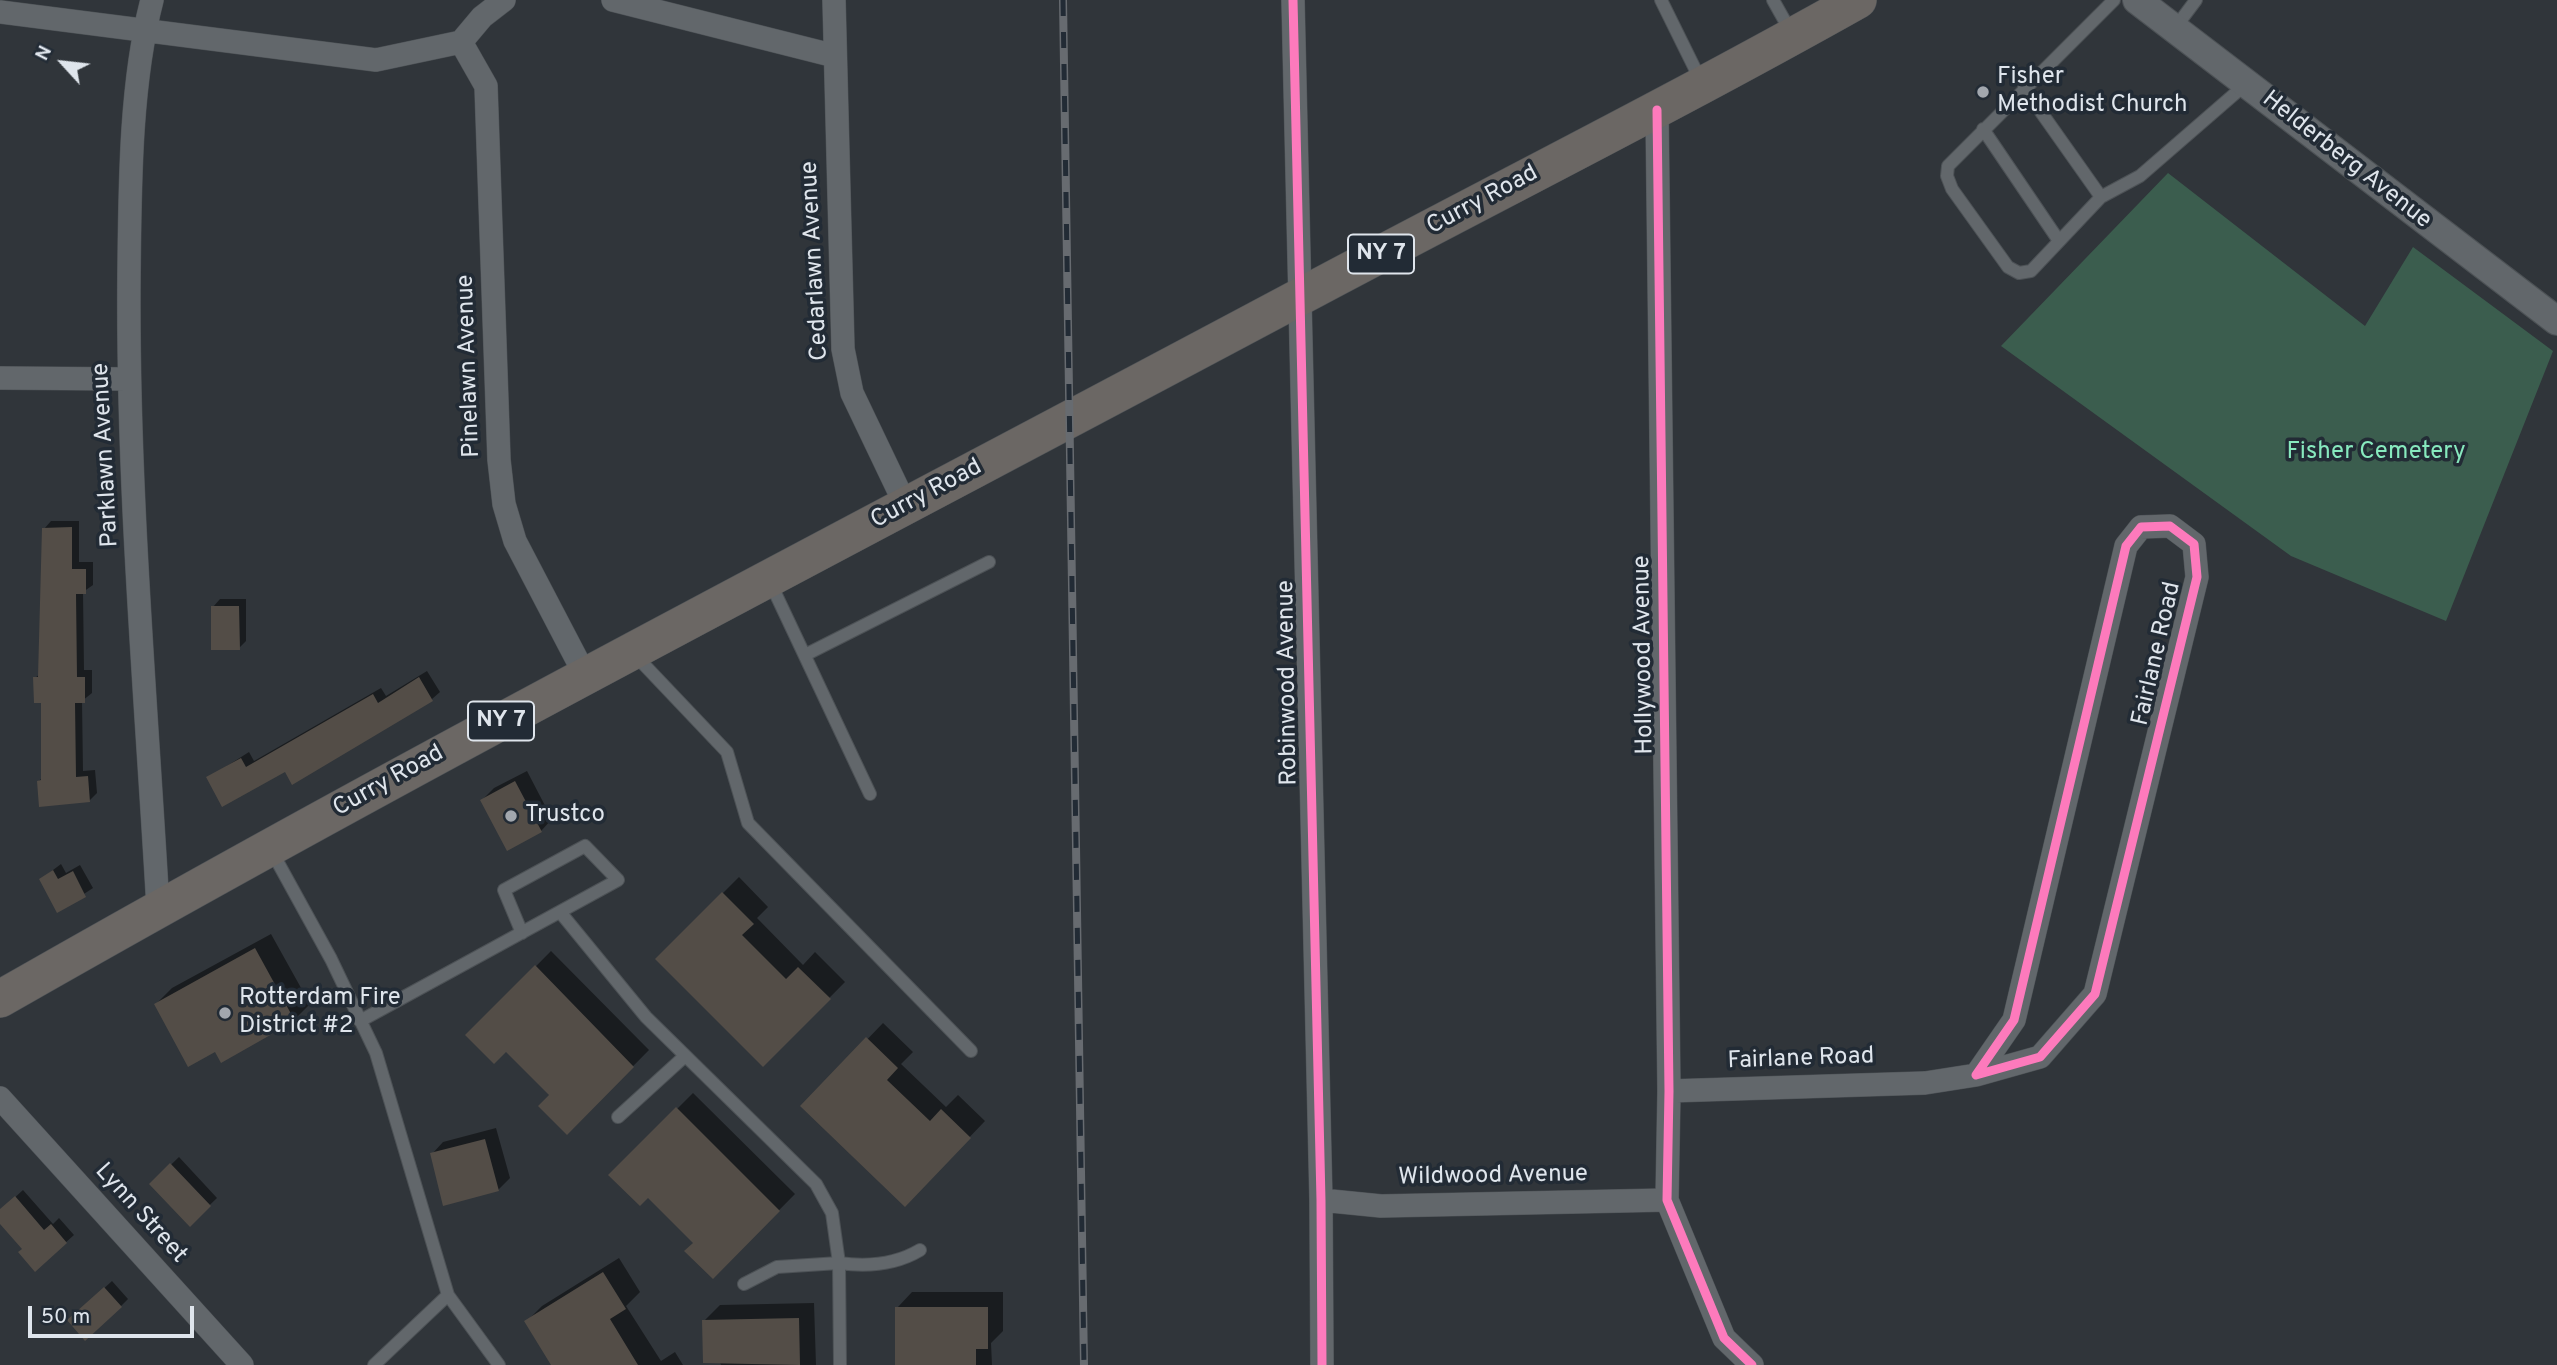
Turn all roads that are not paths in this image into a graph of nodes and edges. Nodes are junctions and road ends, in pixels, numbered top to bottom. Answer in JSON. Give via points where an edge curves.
{"nodes":[{"id":1,"x":152,"y":0,"type":"edge"},
{"id":2,"x":504,"y":0,"type":"edge"},
{"id":3,"x":613,"y":0,"type":"edge"},
{"id":4,"x":834,"y":0,"type":"edge"},
{"id":5,"x":1293,"y":0,"type":"edge"},
{"id":6,"x":1661,"y":0,"type":"edge"},
{"id":7,"x":1773,"y":0,"type":"edge"},
{"id":8,"x":2115,"y":0,"type":"edge"},
{"id":9,"x":2137,"y":0,"type":"edge"},
{"id":10,"x":2196,"y":0,"type":"edge"},
{"id":11,"x":1852,"y":1,"type":"edge"},
{"id":12,"x":0,"y":12,"type":"edge"},
{"id":13,"x":144,"y":28,"type":"junction"},
{"id":14,"x":2174,"y":29,"type":"junction"},
{"id":15,"x":1793,"y":36,"type":"junction"},
{"id":16,"x":461,"y":42,"type":"junction"},
{"id":17,"x":835,"y":56,"type":"junction"},
{"id":18,"x":2246,"y":84,"type":"junction"},
{"id":19,"x":1703,"y":85,"type":"junction"},
{"id":20,"x":2024,"y":88,"type":"junction"},
{"id":21,"x":1657,"y":110,"type":"junction"},
{"id":22,"x":1983,"y":129,"type":"junction"},
{"id":23,"x":2101,"y":197,"type":"junction"},
{"id":24,"x":2059,"y":241,"type":"junction"},
{"id":25,"x":1299,"y":297,"type":"junction"},
{"id":26,"x":2557,"y":321,"type":"edge"},
{"id":27,"x":0,"y":378,"type":"edge"},
{"id":28,"x":128,"y":379,"type":"junction"},
{"id":29,"x":906,"y":506,"type":"junction"},
{"id":30,"x":989,"y":562,"type":"dead end"},
{"id":31,"x":768,"y":578,"type":"junction"},
{"id":32,"x":630,"y":650,"type":"junction"},
{"id":33,"x":805,"y":655,"type":"junction"},
{"id":34,"x":585,"y":675,"type":"junction"},
{"id":35,"x":870,"y":794,"type":"dead end"},
{"id":36,"x":270,"y":848,"type":"junction"},
{"id":37,"x":158,"y":908,"type":"junction"},
{"id":38,"x":560,"y":912,"type":"junction"},
{"id":39,"x":522,"y":933,"type":"junction"},
{"id":40,"x":0,"y":999,"type":"edge"},
{"id":41,"x":360,"y":1021,"type":"junction"},
{"id":42,"x":971,"y":1051,"type":"dead end"},
{"id":43,"x":685,"y":1056,"type":"junction"},
{"id":44,"x":1976,"y":1075,"type":"junction"},
{"id":45,"x":1669,"y":1091,"type":"junction"},
{"id":46,"x":0,"y":1098,"type":"edge"},
{"id":47,"x":618,"y":1117,"type":"dead end"},
{"id":48,"x":1667,"y":1199,"type":"junction"},
{"id":49,"x":1321,"y":1200,"type":"junction"},
{"id":50,"x":920,"y":1250,"type":"dead end"},
{"id":51,"x":839,"y":1263,"type":"junction"},
{"id":52,"x":744,"y":1284,"type":"dead end"},
{"id":53,"x":449,"y":1296,"type":"junction"},
{"id":54,"x":242,"y":1365,"type":"edge"},
{"id":55,"x":374,"y":1365,"type":"edge"},
{"id":56,"x":499,"y":1365,"type":"edge"},
{"id":57,"x":839,"y":1365,"type":"edge"},
{"id":58,"x":1322,"y":1365,"type":"edge"},
{"id":59,"x":1752,"y":1365,"type":"edge"}],
"edges":[{"from":1,"to":13,"type":"street","name":"Parklawn Avenue"},
{"from":2,"to":16,"type":"street"},
{"from":3,"to":17,"type":"street"},
{"from":4,"to":17,"type":"street","name":"Cedarlawn Avenue"},
{"from":5,"to":25,"type":"street","name":"Robinwood Avenue"},
{"from":6,"to":19,"type":"lane"},
{"from":7,"to":15,"type":"lane"},
{"from":8,"to":20,"type":"lane"},
{"from":9,"to":14,"type":"street","name":"Helderberg Avenue"},
{"from":10,"to":14,"type":"lane"},
{"from":11,"to":15,"type":"main road","name":"Curry Road","number":"NY 7"},
{"from":12,"to":13,"type":"street"},
{"from":13,"to":16,"type":"street","via":[[376,60]]},
{"from":13,"to":28,"type":"street","name":"Parklawn Avenue","via":[[130,180]]},
{"from":14,"to":18,"type":"street","name":"Helderberg Avenue"},
{"from":15,"to":19,"type":"main road","name":"Curry Road","number":"NY 7"},
{"from":16,"to":34,"type":"street","name":"Pinelawn Avenue","via":[[486,86],[504,504],[515,541]]},
{"from":17,"to":29,"type":"street","name":"Cedarlawn Avenue","via":[[843,349],[852,393]]},
{"from":18,"to":23,"type":"lane","via":[[2140,176]]},
{"from":18,"to":26,"type":"street","name":"Helderberg Avenue"},
{"from":19,"to":21,"type":"main road","name":"Curry Road","number":"NY 7"},
{"from":20,"to":22,"type":"lane"},
{"from":20,"to":23,"type":"lane"},
{"from":21,"to":25,"type":"main road","name":"Curry Road","number":"NY 7"},
{"from":21,"to":45,"type":"street","name":"Hollywood Avenue"},
{"from":22,"to":24,"type":"lane"},
{"from":22,"to":24,"type":"lane","via":[[1948,166],[1952,189],[2008,267],[2019,273],[2031,271]]},
{"from":23,"to":24,"type":"lane"},
{"from":25,"to":29,"type":"main road","name":"Curry Road","number":"NY 7"},
{"from":25,"to":49,"type":"street","name":"Robinwood Avenue"},
{"from":27,"to":28,"type":"street"},
{"from":28,"to":37,"type":"street","name":"Parklawn Avenue"},
{"from":29,"to":31,"type":"main road","name":"Curry Road","number":"NY 7"},
{"from":30,"to":33,"type":"lane"},
{"from":31,"to":32,"type":"main road","name":"Curry Road","number":"NY 7"},
{"from":31,"to":33,"type":"lane"},
{"from":32,"to":34,"type":"main road","name":"Curry Road","number":"NY 7"},
{"from":32,"to":42,"type":"lane","via":[[727,752],[748,823]]},
{"from":33,"to":35,"type":"lane"},
{"from":34,"to":36,"type":"main road","name":"Curry Road","number":"NY 7"},
{"from":36,"to":37,"type":"main road","name":"Curry Road","number":"NY 7"},
{"from":36,"to":41,"type":"lane"},
{"from":37,"to":40,"type":"main road","name":"Curry Road","number":"NY 7"},
{"from":38,"to":39,"type":"lane"},
{"from":38,"to":39,"type":"lane","via":[[618,880],[585,846],[504,890]]},
{"from":38,"to":43,"type":"lane","via":[[646,1017]]},
{"from":39,"to":41,"type":"lane"},
{"from":41,"to":53,"type":"lane","via":[[376,1053]]},
{"from":43,"to":47,"type":"lane"},
{"from":43,"to":51,"type":"lane","via":[[816,1184],[832,1213]]},
{"from":44,"to":44,"type":"street","name":"Fairlane Road","via":[[2040,1057],[2095,993],[2197,577],[2194,544],[2171,526],[2141,527],[2126,546],[2014,1020]]},
{"from":44,"to":45,"type":"street","name":"Fairlane Road","via":[[1925,1083]]},
{"from":45,"to":48,"type":"street","name":"Hollywood Avenue"},
{"from":46,"to":54,"type":"street","name":"Lynn Street"},
{"from":48,"to":49,"type":"street","name":"Wildwood Avenue","via":[[1381,1206]]},
{"from":48,"to":59,"type":"street","via":[[1724,1338]]},
{"from":49,"to":58,"type":"street","name":"Robinwood Avenue"},
{"from":50,"to":51,"type":"lane","via":[[903,1261],[862,1266]]},
{"from":51,"to":52,"type":"lane","via":[[777,1267]]},
{"from":51,"to":57,"type":"lane"},
{"from":53,"to":55,"type":"lane"},
{"from":53,"to":56,"type":"lane"}]}
